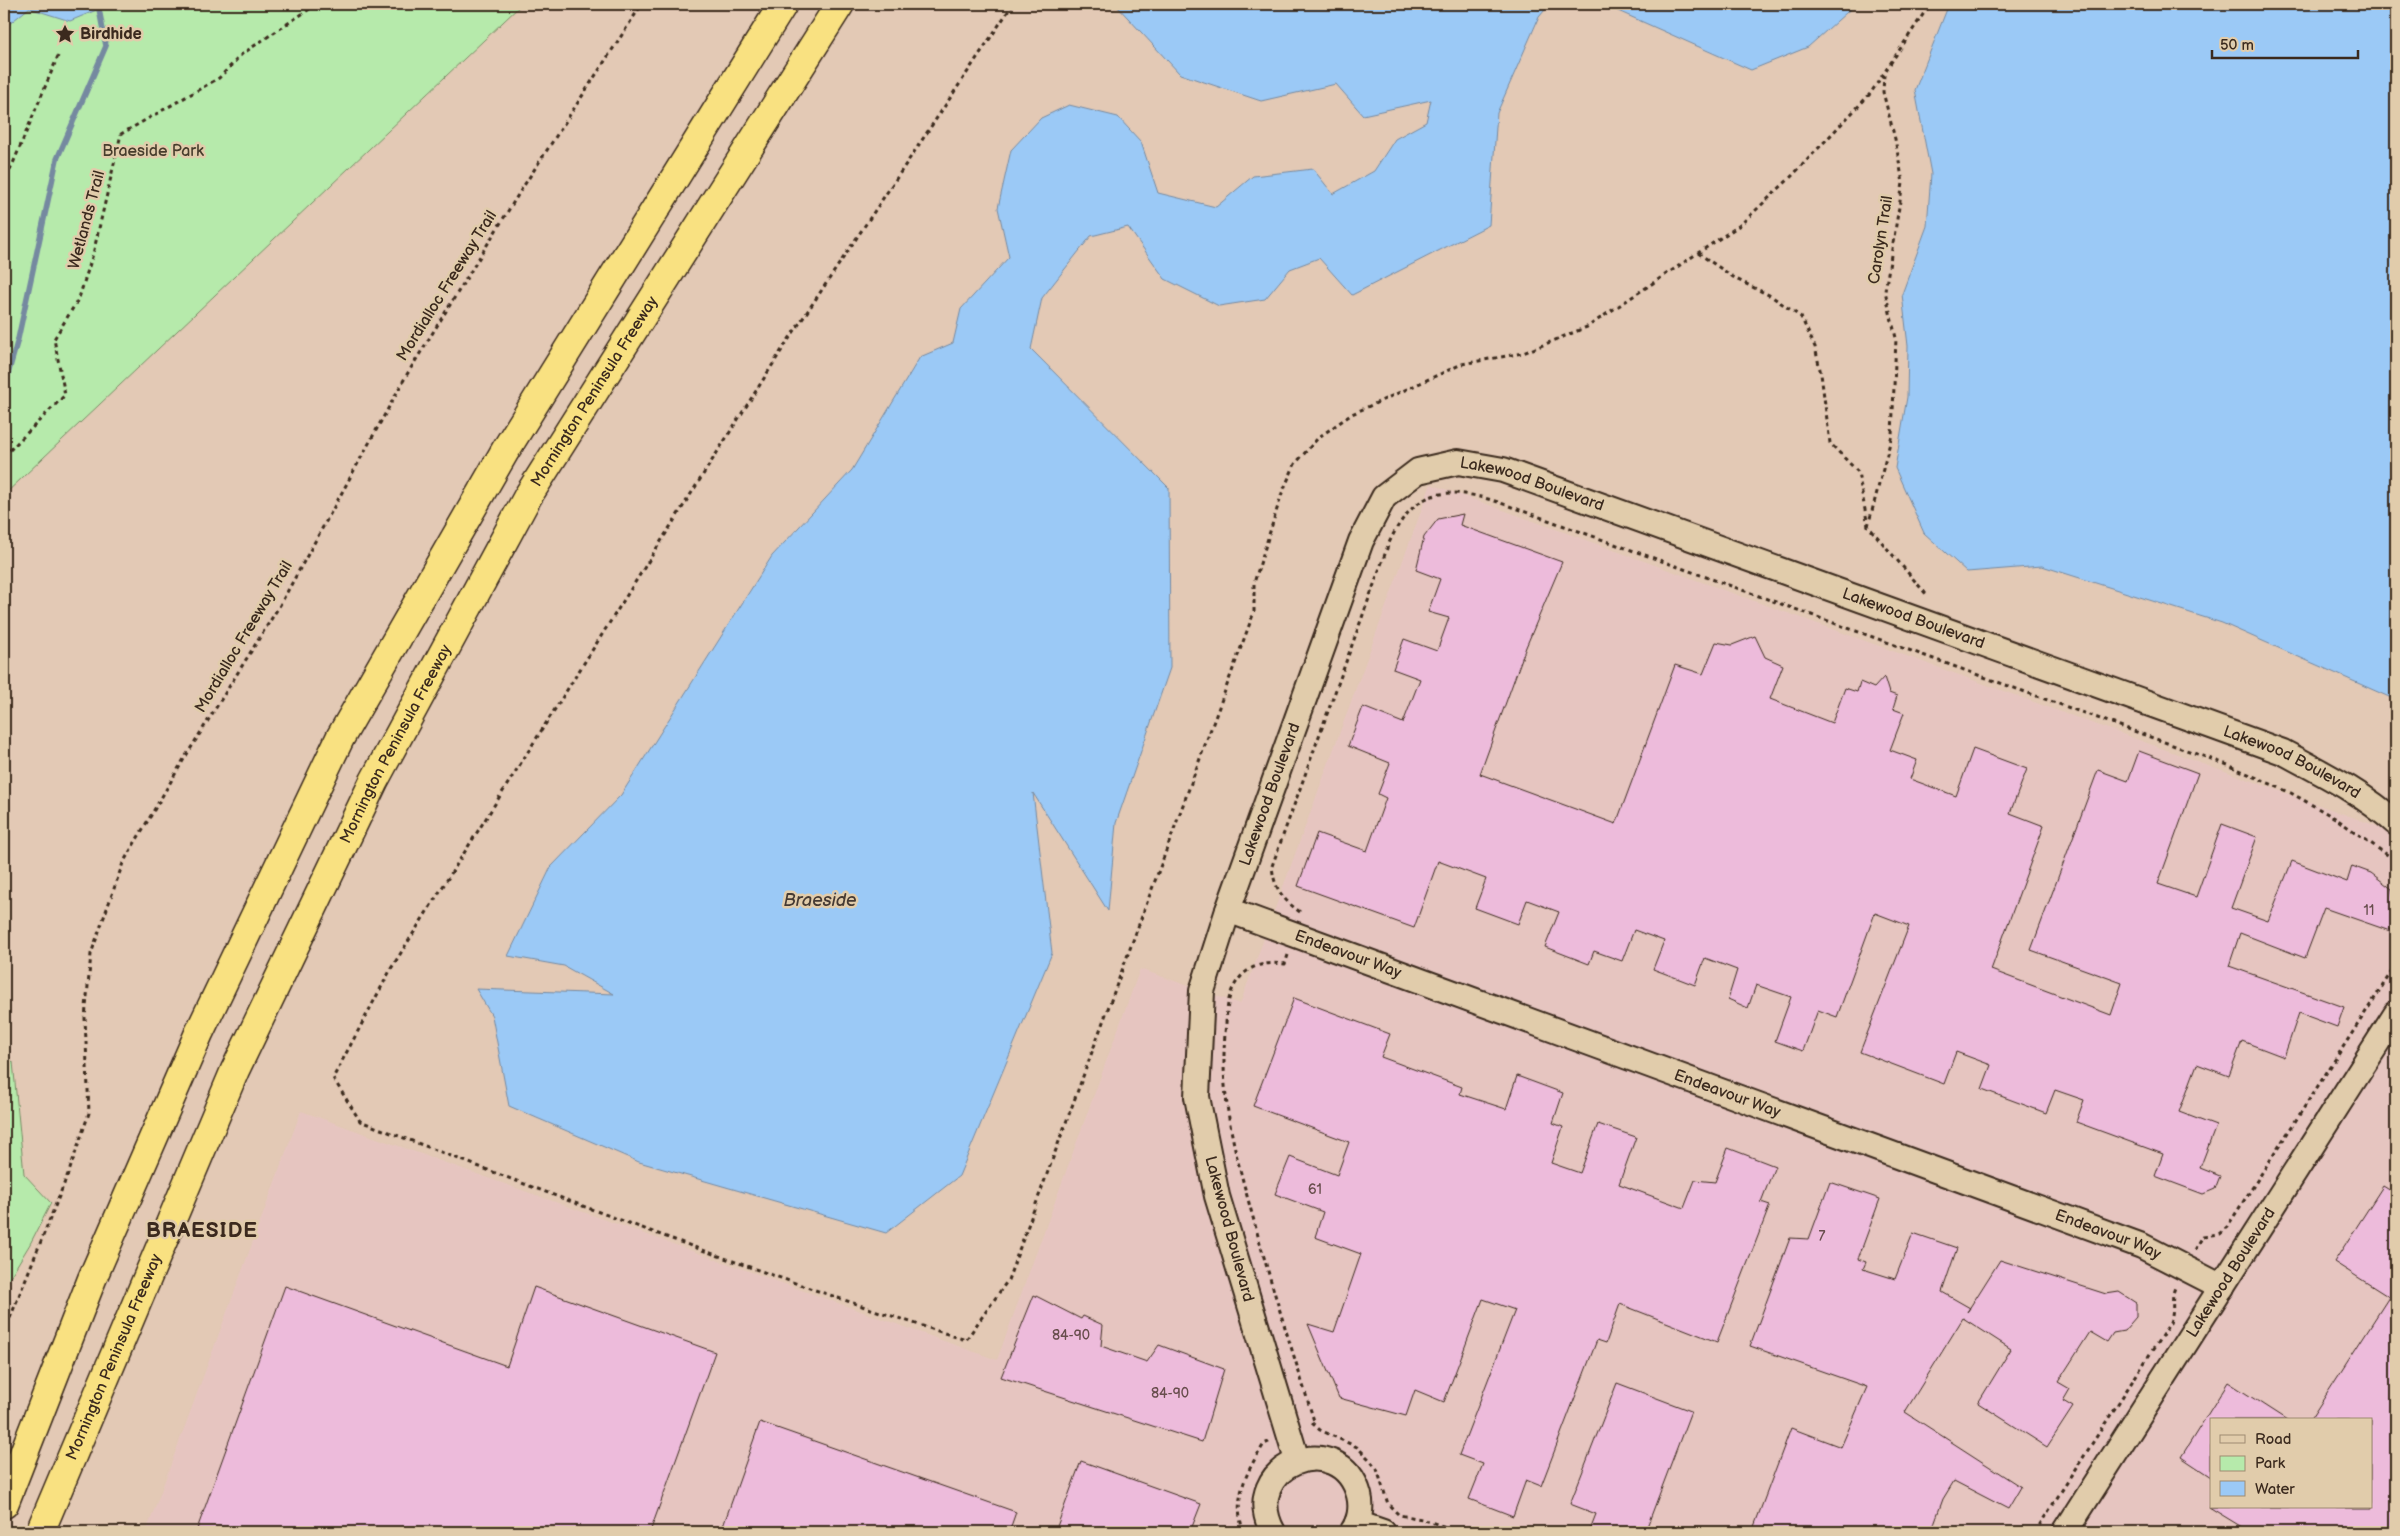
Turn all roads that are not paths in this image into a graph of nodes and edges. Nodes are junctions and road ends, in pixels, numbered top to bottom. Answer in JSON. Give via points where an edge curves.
{"nodes":[{"id":1,"x":783,"y":4,"type":"edge"},
{"id":2,"x":840,"y":4,"type":"edge"},
{"id":3,"x":2396,"y":823,"type":"edge"},
{"id":4,"x":1228,"y":910,"type":"junction"},
{"id":5,"x":2396,"y":1014,"type":"edge"},
{"id":6,"x":2222,"y":1287,"type":"junction"},
{"id":7,"x":1297,"y":1460,"type":"junction"},
{"id":8,"x":4,"y":1504,"type":"edge"},
{"id":9,"x":1355,"y":1527,"type":"edge"},
{"id":10,"x":40,"y":1532,"type":"edge"},
{"id":11,"x":1273,"y":1532,"type":"edge"},
{"id":12,"x":1383,"y":1532,"type":"edge"},
{"id":13,"x":2065,"y":1532,"type":"edge"}],
"edges":[{"from":1,"to":8,"type":"highway","via":[[505,451],[340,738],[199,1033],[92,1279]]},
{"from":2,"to":10,"type":"highway","name":"Mornington Peninsula Freeway","via":[[528,496],[374,781],[235,1070]]},
{"from":3,"to":4,"type":"street","name":"Lakewood Boulevard","via":[[2334,779],[2283,752],[1503,470],[1458,462],[1418,471],[1384,497],[1361,541]]},
{"from":4,"to":6,"type":"street","name":"Endeavour Way","via":[[2142,1246]]},
{"from":4,"to":7,"type":"street","name":"Lakewood Boulevard","via":[[1202,991],[1197,1097],[1217,1196]]},
{"from":5,"to":6,"type":"street","name":"Lakewood Boulevard"},
{"from":6,"to":13,"type":"street","name":"Lakewood Boulevard"},
{"from":7,"to":9,"type":"street","via":[[1324,1460],[1339,1465],[1350,1476],[1360,1501]]},
{"from":7,"to":11,"type":"street","via":[[1273,1479],[1267,1492],[1267,1521]]},
{"from":9,"to":12,"type":"street"}]}
